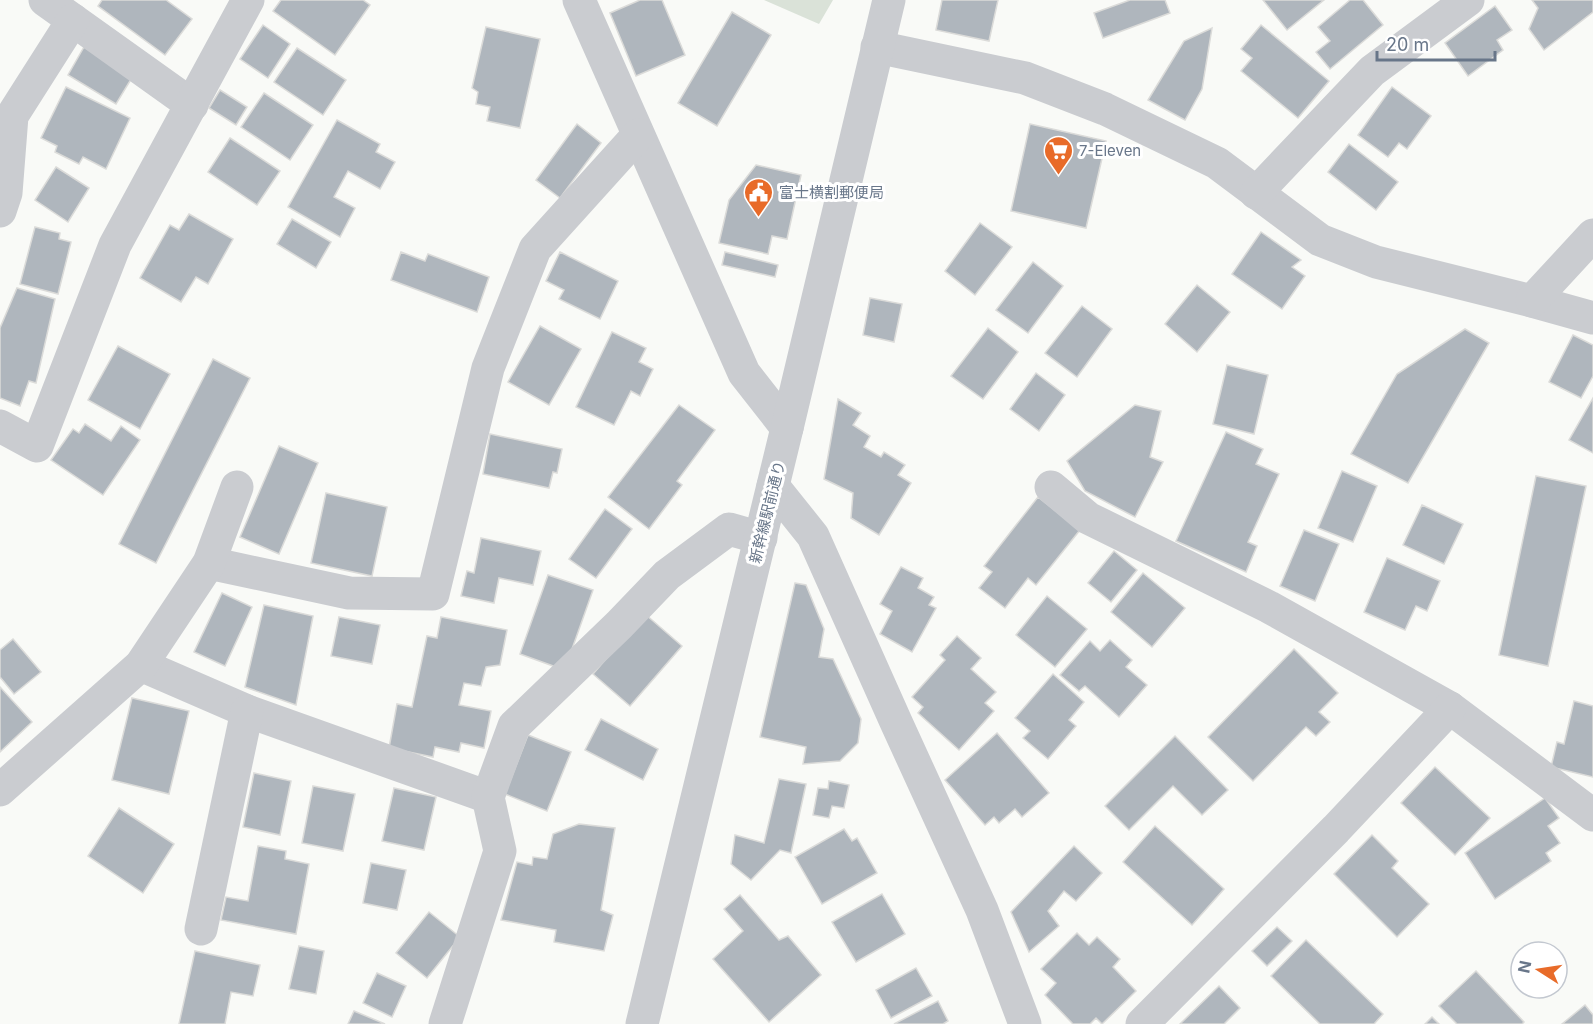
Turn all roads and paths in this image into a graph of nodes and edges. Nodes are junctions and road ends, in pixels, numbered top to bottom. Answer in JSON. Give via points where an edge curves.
{"nodes":[{"id":1,"x":45,"y":0,"type":"edge"},
{"id":2,"x":248,"y":0,"type":"edge"},
{"id":3,"x":579,"y":0,"type":"edge"},
{"id":4,"x":889,"y":0,"type":"edge"},
{"id":5,"x":1468,"y":0,"type":"edge"},
{"id":6,"x":73,"y":20,"type":"junction"},
{"id":7,"x":877,"y":47,"type":"junction"},
{"id":8,"x":192,"y":105,"type":"junction"},
{"id":9,"x":638,"y":135,"type":"junction"},
{"id":10,"x":1256,"y":193,"type":"junction"},
{"id":11,"x":0,"y":211,"type":"edge"},
{"id":12,"x":1593,"y":235,"type":"edge"},
{"id":13,"x":1532,"y":301,"type":"junction"},
{"id":14,"x":1593,"y":318,"type":"edge"},
{"id":15,"x":0,"y":426,"type":"edge"},
{"id":16,"x":788,"y":428,"type":"junction"},
{"id":17,"x":773,"y":486,"type":"junction"},
{"id":18,"x":237,"y":487,"type":"dead end"},
{"id":19,"x":1050,"y":487,"type":"dead end"},
{"id":20,"x":761,"y":538,"type":"junction"},
{"id":21,"x":209,"y":563,"type":"junction"},
{"id":22,"x":141,"y":665,"type":"junction"},
{"id":23,"x":1450,"y":708,"type":"junction"},
{"id":24,"x":247,"y":711,"type":"junction"},
{"id":25,"x":0,"y":790,"type":"edge"},
{"id":26,"x":488,"y":797,"type":"junction"},
{"id":27,"x":1593,"y":814,"type":"edge"},
{"id":28,"x":201,"y":929,"type":"dead end"},
{"id":29,"x":445,"y":1024,"type":"edge"},
{"id":30,"x":642,"y":1024,"type":"edge"},
{"id":31,"x":1025,"y":1024,"type":"edge"},
{"id":32,"x":1142,"y":1024,"type":"edge"}],
"edges":[{"from":1,"to":6,"type":"street"},
{"from":2,"to":8,"type":"street"},
{"from":3,"to":9,"type":"street"},
{"from":4,"to":7,"type":"street","name":"新幹線駅前通り"},
{"from":5,"to":10,"type":"street","via":[[1372,72]]},
{"from":6,"to":8,"type":"street"},
{"from":6,"to":11,"type":"street","via":[[12,116],[6,193]]},
{"from":7,"to":10,"type":"street","via":[[1025,78],[1105,109],[1206,158]]},
{"from":7,"to":16,"type":"street","name":"新幹線駅前通り"},
{"from":8,"to":15,"type":"street","via":[[115,245],[37,446]]},
{"from":9,"to":16,"type":"street","via":[[744,374]]},
{"from":9,"to":21,"type":"street","via":[[535,249],[488,368],[433,594],[349,593]]},
{"from":10,"to":13,"type":"street","via":[[1320,240],[1376,262]]},
{"from":12,"to":13,"type":"street"},
{"from":13,"to":14,"type":"street"},
{"from":16,"to":17,"type":"street","name":"新幹線駅前通り"},
{"from":17,"to":20,"type":"street","name":"新幹線駅前通り"},
{"from":17,"to":31,"type":"street","via":[[813,536],[982,910]]},
{"from":18,"to":21,"type":"street"},
{"from":19,"to":23,"type":"street","via":[[1088,518],[1269,607]]},
{"from":20,"to":26,"type":"street","via":[[729,530],[667,575],[514,726]]},
{"from":20,"to":30,"type":"street","name":"新幹線駅前通り"},
{"from":21,"to":22,"type":"street"},
{"from":22,"to":24,"type":"street"},
{"from":22,"to":25,"type":"street"},
{"from":23,"to":27,"type":"street"},
{"from":23,"to":32,"type":"street","via":[[1336,830]]},
{"from":24,"to":26,"type":"street"},
{"from":24,"to":28,"type":"street"},
{"from":26,"to":29,"type":"street","via":[[500,851]]}]}
